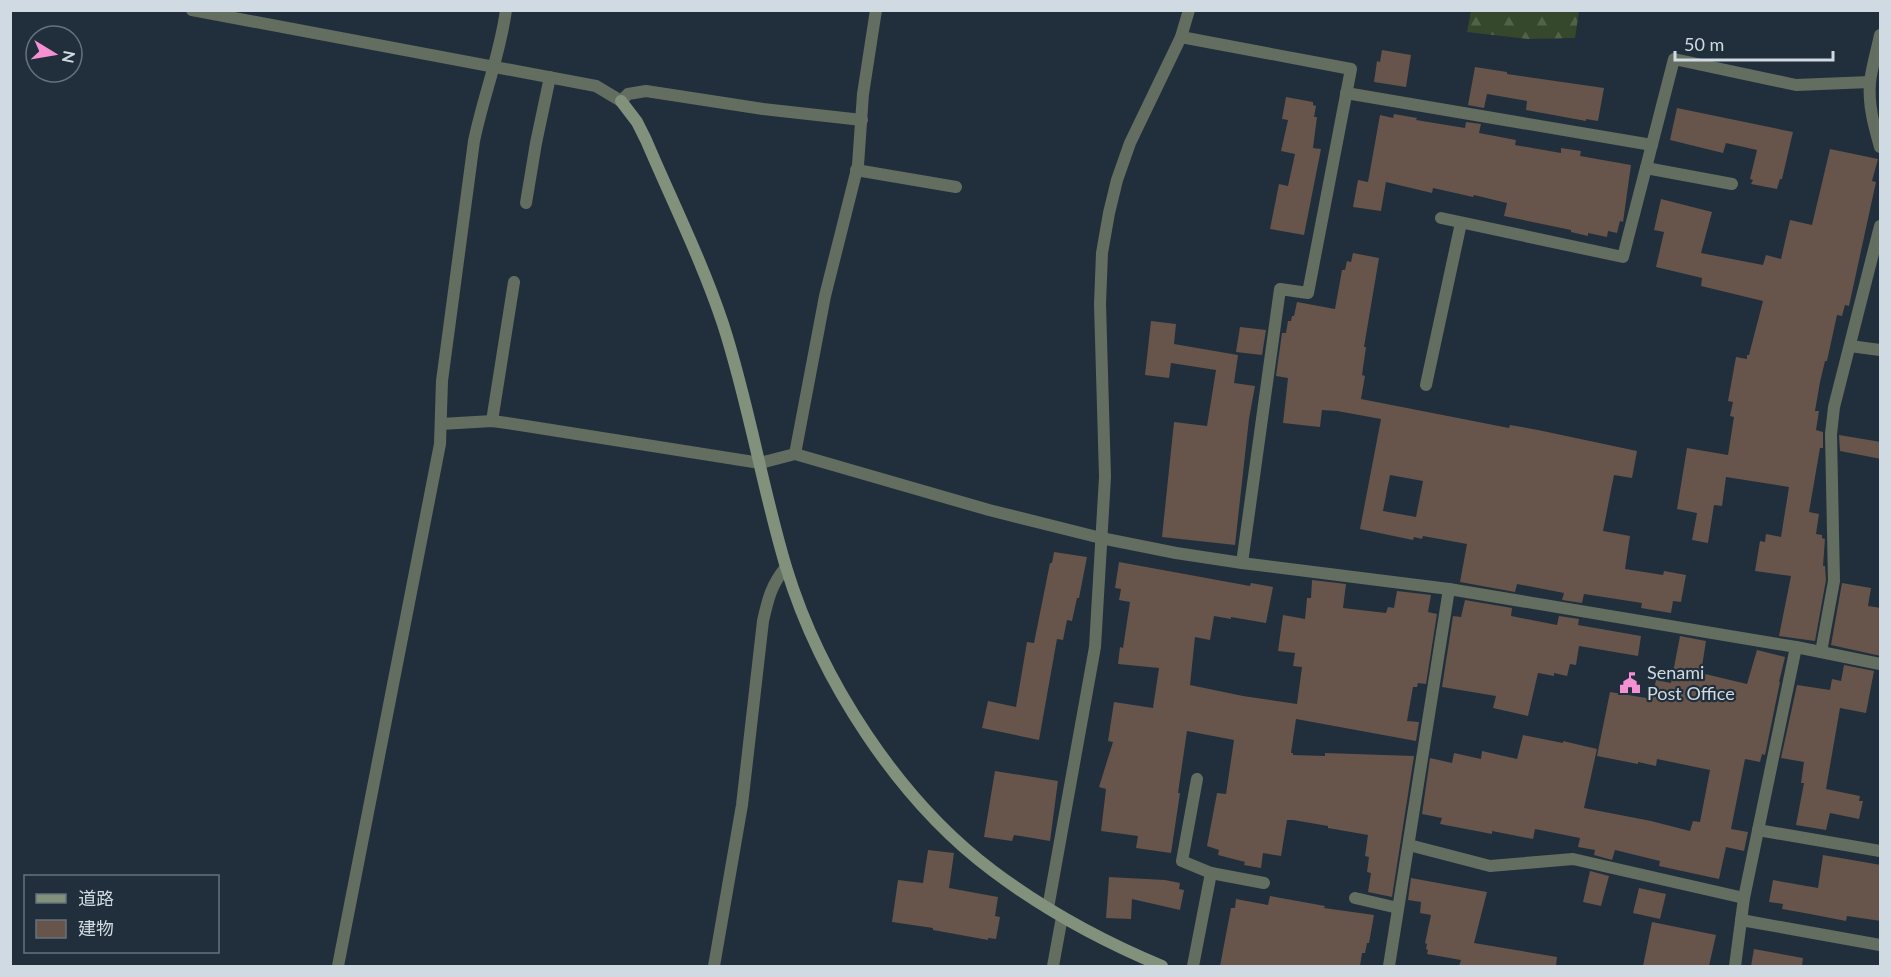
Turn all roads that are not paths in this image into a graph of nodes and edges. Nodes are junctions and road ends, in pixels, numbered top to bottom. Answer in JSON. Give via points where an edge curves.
{"nodes":[{"id":1,"x":192,"y":10,"type":"edge"},
{"id":2,"x":506,"y":10,"type":"edge"},
{"id":3,"x":876,"y":10,"type":"edge"},
{"id":4,"x":1189,"y":10,"type":"edge"},
{"id":5,"x":1881,"y":35,"type":"edge"},
{"id":6,"x":1181,"y":37,"type":"junction"},
{"id":7,"x":494,"y":66,"type":"junction"},
{"id":8,"x":550,"y":77,"type":"junction"},
{"id":9,"x":1870,"y":82,"type":"junction"},
{"id":10,"x":1346,"y":93,"type":"junction"},
{"id":11,"x":621,"y":101,"type":"junction"},
{"id":12,"x":862,"y":120,"type":"junction"},
{"id":13,"x":1652,"y":145,"type":"junction"},
{"id":14,"x":1881,"y":147,"type":"edge"},
{"id":15,"x":1646,"y":168,"type":"junction"},
{"id":16,"x":856,"y":170,"type":"junction"},
{"id":17,"x":1732,"y":184,"type":"dead end"},
{"id":18,"x":956,"y":187,"type":"dead end"},
{"id":19,"x":526,"y":203,"type":"dead end"},
{"id":20,"x":1441,"y":218,"type":"dead end"},
{"id":21,"x":1461,"y":223,"type":"junction"},
{"id":22,"x":1881,"y":226,"type":"edge"},
{"id":23,"x":514,"y":282,"type":"dead end"},
{"id":24,"x":1850,"y":346,"type":"junction"},
{"id":25,"x":1881,"y":350,"type":"edge"},
{"id":26,"x":1426,"y":385,"type":"dead end"},
{"id":27,"x":492,"y":421,"type":"junction"},
{"id":28,"x":441,"y":424,"type":"junction"},
{"id":29,"x":795,"y":453,"type":"junction"},
{"id":30,"x":760,"y":463,"type":"junction"},
{"id":31,"x":1101,"y":538,"type":"junction"},
{"id":32,"x":1242,"y":563,"type":"junction"},
{"id":33,"x":786,"y":567,"type":"junction"},
{"id":34,"x":1449,"y":589,"type":"junction"},
{"id":35,"x":1796,"y":647,"type":"junction"},
{"id":36,"x":1821,"y":652,"type":"junction"},
{"id":37,"x":1881,"y":664,"type":"edge"},
{"id":38,"x":1197,"y":779,"type":"dead end"},
{"id":39,"x":1758,"y":830,"type":"junction"},
{"id":40,"x":1409,"y":845,"type":"junction"},
{"id":41,"x":1881,"y":851,"type":"edge"},
{"id":42,"x":1211,"y":873,"type":"junction"},
{"id":43,"x":1264,"y":883,"type":"dead end"},
{"id":44,"x":1355,"y":897,"type":"dead end"},
{"id":45,"x":1744,"y":898,"type":"junction"},
{"id":46,"x":1048,"y":908,"type":"junction"},
{"id":47,"x":1398,"y":908,"type":"junction"},
{"id":48,"x":1062,"y":917,"type":"junction"},
{"id":49,"x":1741,"y":920,"type":"junction"},
{"id":50,"x":1881,"y":945,"type":"edge"},
{"id":51,"x":338,"y":966,"type":"edge"},
{"id":52,"x":714,"y":966,"type":"edge"},
{"id":53,"x":1053,"y":966,"type":"edge"},
{"id":54,"x":1162,"y":966,"type":"edge"},
{"id":55,"x":1193,"y":966,"type":"edge"},
{"id":56,"x":1389,"y":966,"type":"edge"},
{"id":57,"x":1735,"y":966,"type":"edge"}],
"edges":[{"from":1,"to":7,"type":"street"},
{"from":2,"to":7,"type":"street"},
{"from":3,"to":12,"type":"street"},
{"from":4,"to":6,"type":"street"},
{"from":5,"to":9,"type":"street"},
{"from":6,"to":10,"type":"street","via":[[1351,69]]},
{"from":6,"to":31,"type":"street","via":[[1130,143],[1117,180],[1102,253],[1105,477]]},
{"from":7,"to":8,"type":"street"},
{"from":7,"to":28,"type":"street","via":[[474,141],[442,381]]},
{"from":8,"to":11,"type":"street","via":[[596,86]]},
{"from":8,"to":19,"type":"street"},
{"from":9,"to":13,"type":"street","via":[[1796,85],[1674,58]]},
{"from":9,"to":14,"type":"street","via":[[1872,119]]},
{"from":10,"to":13,"type":"street"},
{"from":10,"to":32,"type":"street","via":[[1308,294],[1280,289]]},
{"from":11,"to":12,"type":"street","via":[[628,94],[646,91]]},
{"from":11,"to":30,"type":"street","via":[[646,140],[711,292]]},
{"from":12,"to":16,"type":"street"},
{"from":13,"to":15,"type":"street"},
{"from":15,"to":17,"type":"street"},
{"from":15,"to":21,"type":"street","via":[[1623,257]]},
{"from":16,"to":18,"type":"street"},
{"from":16,"to":29,"type":"street","via":[[825,296]]},
{"from":20,"to":21,"type":"street"},
{"from":21,"to":26,"type":"street"},
{"from":22,"to":24,"type":"street"},
{"from":23,"to":27,"type":"street"},
{"from":24,"to":25,"type":"street"},
{"from":24,"to":36,"type":"street","via":[[1830,434],[1834,581]]},
{"from":27,"to":28,"type":"street"},
{"from":27,"to":30,"type":"street"},
{"from":28,"to":51,"type":"street"},
{"from":29,"to":30,"type":"street"},
{"from":29,"to":31,"type":"street"},
{"from":30,"to":33,"type":"street"},
{"from":31,"to":32,"type":"street"},
{"from":31,"to":46,"type":"street","via":[[1095,647]]},
{"from":32,"to":34,"type":"street"},
{"from":33,"to":46,"type":"street","via":[[806,625],[840,693],[886,762],[967,850]]},
{"from":33,"to":52,"type":"street","via":[[775,580],[763,621],[742,806]]},
{"from":34,"to":35,"type":"street"},
{"from":34,"to":40,"type":"street"},
{"from":35,"to":36,"type":"street"},
{"from":35,"to":39,"type":"street"},
{"from":36,"to":37,"type":"street"},
{"from":38,"to":42,"type":"street","via":[[1182,861]]},
{"from":39,"to":41,"type":"street"},
{"from":39,"to":45,"type":"street"},
{"from":40,"to":45,"type":"street","via":[[1490,866],[1573,859]]},
{"from":40,"to":47,"type":"street"},
{"from":42,"to":43,"type":"street"},
{"from":42,"to":55,"type":"street"},
{"from":44,"to":47,"type":"street"},
{"from":45,"to":49,"type":"street"},
{"from":46,"to":48,"type":"street"},
{"from":47,"to":56,"type":"street"},
{"from":48,"to":53,"type":"street"},
{"from":48,"to":54,"type":"street"},
{"from":49,"to":50,"type":"street"},
{"from":49,"to":57,"type":"street"}]}
